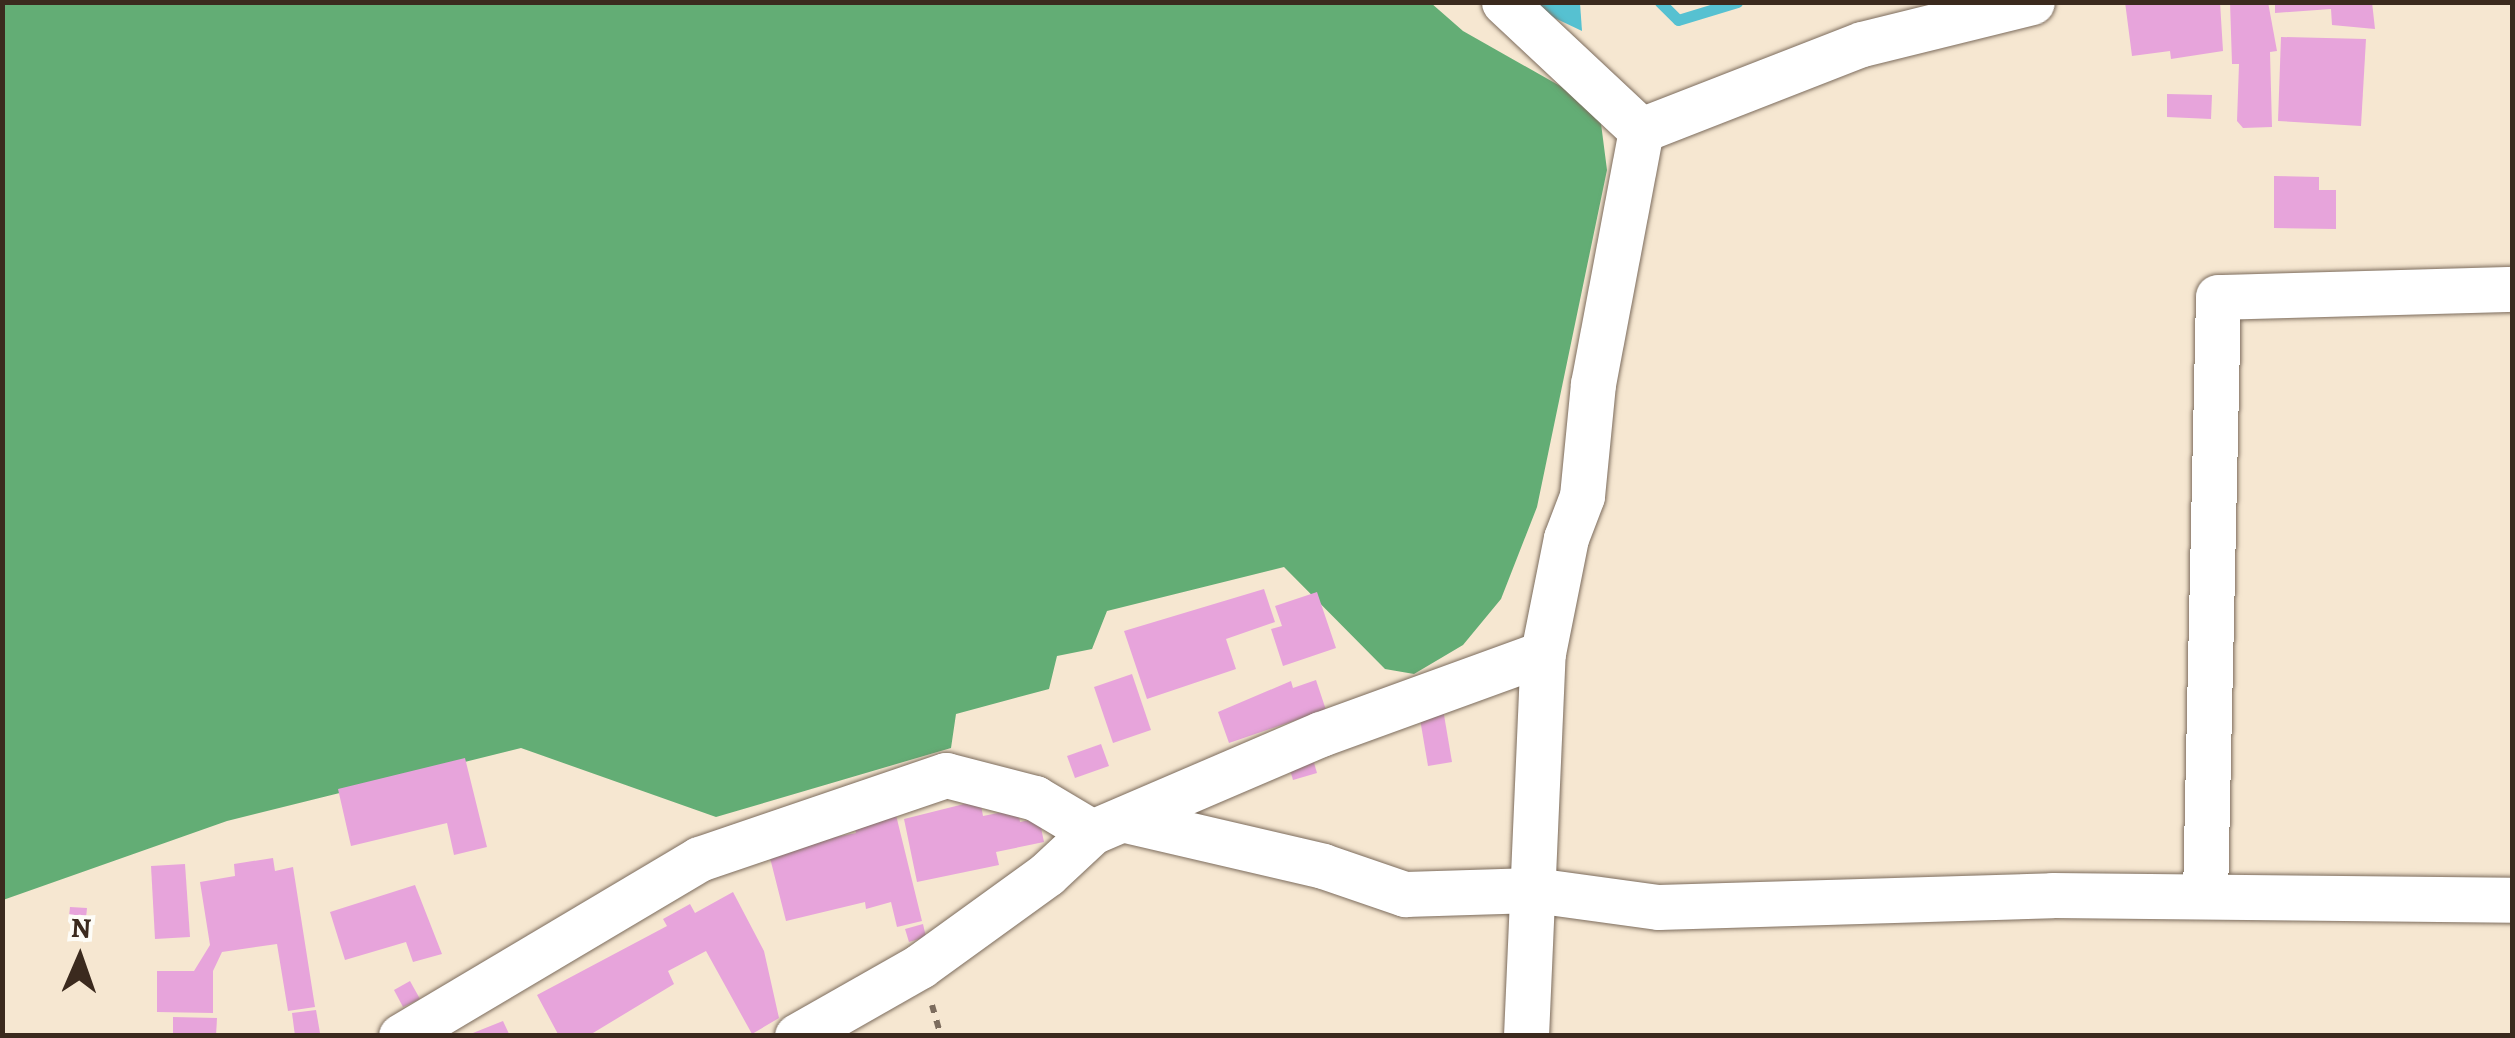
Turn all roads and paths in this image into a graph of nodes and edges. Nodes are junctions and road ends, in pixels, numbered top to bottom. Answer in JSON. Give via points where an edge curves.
{"nodes":[{"id":1,"x":1504,"y":2,"type":"edge"},
{"id":2,"x":2032,"y":2,"type":"edge"},
{"id":3,"x":1641,"y":130,"type":"junction"},
{"id":4,"x":2512,"y":289,"type":"edge"},
{"id":5,"x":1543,"y":653,"type":"junction"},
{"id":6,"x":1109,"y":826,"type":"junction"},
{"id":7,"x":1534,"y":890,"type":"junction"},
{"id":8,"x":2205,"y":896,"type":"junction"},
{"id":9,"x":2512,"y":900,"type":"edge"},
{"id":10,"x":401,"y":1036,"type":"edge"},
{"id":11,"x":797,"y":1036,"type":"edge"},
{"id":12,"x":1526,"y":1036,"type":"edge"}],
"edges":[{"from":1,"to":3,"type":"street"},
{"from":2,"to":3,"type":"street","via":[[1862,44]]},
{"from":3,"to":5,"type":"street","via":[[1593,384],[1582,496]]},
{"from":4,"to":8,"type":"street","via":[[2218,297]]},
{"from":5,"to":6,"type":"street","via":[[1320,734]]},
{"from":5,"to":7,"type":"street"},
{"from":6,"to":7,"type":"street","via":[[1323,866],[1405,894]]},
{"from":6,"to":10,"type":"street","via":[[946,775],[698,859]]},
{"from":6,"to":11,"type":"street","via":[[920,966]]},
{"from":7,"to":8,"type":"street","via":[[1658,907]]},
{"from":7,"to":12,"type":"street"},
{"from":8,"to":9,"type":"street"}]}
